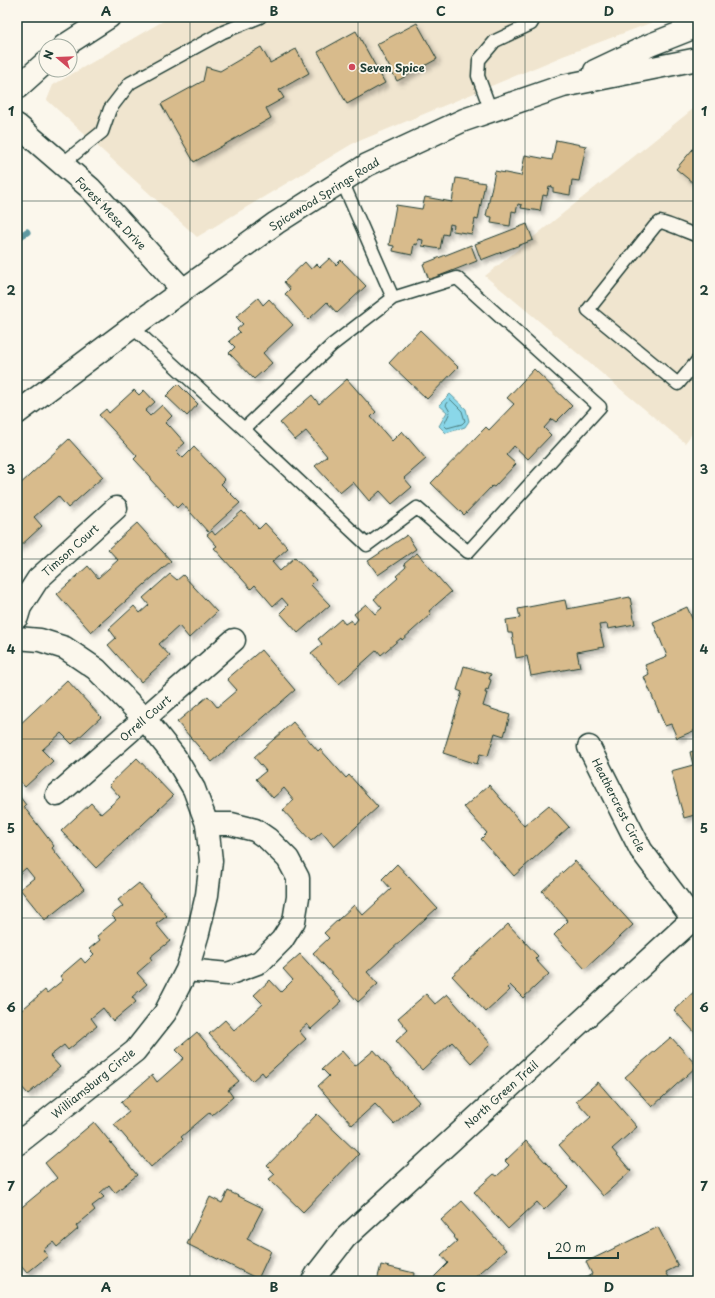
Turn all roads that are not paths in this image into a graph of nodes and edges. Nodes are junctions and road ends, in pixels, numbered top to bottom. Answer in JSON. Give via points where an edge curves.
{"nodes":[{"id":1,"x":109,"y":17,"type":"edge"},
{"id":2,"x":260,"y":17,"type":"edge"},
{"id":3,"x":535,"y":17,"type":"edge"},
{"id":4,"x":698,"y":26,"type":"edge"},
{"id":5,"x":76,"y":38,"type":"edge"},
{"id":6,"x":698,"y":59,"type":"edge"},
{"id":7,"x":38,"y":69,"type":"edge"},
{"id":8,"x":563,"y":86,"type":"junction"},
{"id":9,"x":17,"y":88,"type":"edge"},
{"id":10,"x":491,"y":111,"type":"junction"},
{"id":11,"x":17,"y":125,"type":"edge"},
{"id":12,"x":62,"y":164,"type":"junction"},
{"id":13,"x":342,"y":181,"type":"junction"},
{"id":14,"x":698,"y":236,"type":"edge"},
{"id":15,"x":183,"y":290,"type":"junction"},
{"id":16,"x":393,"y":298,"type":"junction"},
{"id":17,"x":132,"y":327,"type":"junction"},
{"id":18,"x":698,"y":360,"type":"edge"},
{"id":19,"x":17,"y":413,"type":"edge"},
{"id":20,"x":244,"y":429,"type":"junction"},
{"id":21,"x":116,"y":508,"type":"dead end"},
{"id":22,"x":17,"y":617,"type":"edge"},
{"id":23,"x":17,"y":638,"type":"edge"},
{"id":24,"x":234,"y":640,"type":"dead end"},
{"id":25,"x":144,"y":719,"type":"junction"},
{"id":26,"x":589,"y":747,"type":"dead end"},
{"id":27,"x":57,"y":796,"type":"dead end"},
{"id":28,"x":207,"y":824,"type":"junction"},
{"id":29,"x":696,"y":917,"type":"edge"},
{"id":30,"x":187,"y":970,"type":"junction"},
{"id":31,"x":17,"y":1144,"type":"edge"},
{"id":32,"x":313,"y":1281,"type":"edge"}],
"edges":[{"from":1,"to":5,"type":"street"},
{"from":2,"to":12,"type":"lane","via":[[223,32],[130,84],[110,109],[102,132]]},
{"from":3,"to":10,"type":"lane","via":[[531,24],[495,41],[479,60],[478,76]]},
{"from":4,"to":8,"type":"street","via":[[650,45]]},
{"from":6,"to":8,"type":"street","name":"Spicewood Springs Road"},
{"from":7,"to":9,"type":"street"},
{"from":8,"to":10,"type":"street","name":"Spicewood Springs Road"},
{"from":10,"to":13,"type":"street","name":"Spicewood Springs Road","via":[[464,120],[367,165]]},
{"from":11,"to":12,"type":"street","name":"Forest Mesa Drive"},
{"from":12,"to":15,"type":"street","name":"Forest Mesa Drive","via":[[90,188]]},
{"from":13,"to":15,"type":"street","name":"Spicewood Springs Road","via":[[276,223]]},
{"from":13,"to":16,"type":"lane"},
{"from":14,"to":18,"type":"lane","via":[[660,222],[588,310],[678,384]]},
{"from":15,"to":17,"type":"street","name":"Spicewood Springs Road"},
{"from":16,"to":20,"type":"lane","via":[[332,345]]},
{"from":16,"to":20,"type":"lane","via":[[457,278],[600,407],[468,552],[417,508],[367,545]]},
{"from":17,"to":19,"type":"street","name":"Spicewood Springs Road"},
{"from":17,"to":20,"type":"lane"},
{"from":21,"to":22,"type":"street","name":"Timson Court","via":[[38,579],[20,607]]},
{"from":23,"to":25,"type":"street","name":"Williamsburg Circle","via":[[40,640],[65,648],[96,669]]},
{"from":24,"to":25,"type":"street","name":"Orrell Court"},
{"from":25,"to":27,"type":"street","name":"Orrell Court"},
{"from":25,"to":28,"type":"street","name":"Williamsburg Circle","via":[[175,757],[194,789]]},
{"from":26,"to":29,"type":"street","name":"Heathercrest Circle","via":[[641,850]]},
{"from":28,"to":30,"type":"street","name":"Williamsburg Circle","via":[[211,862],[207,895]]},
{"from":28,"to":30,"type":"street","via":[[231,824],[255,830],[268,839],[292,866],[298,878],[298,896],[294,920],[282,940],[260,962],[228,974]]},
{"from":29,"to":32,"type":"street","name":"North Green Trail","via":[[345,1238]]},
{"from":30,"to":31,"type":"street","name":"Williamsburg Circle","via":[[165,1013],[134,1051]]}]}
